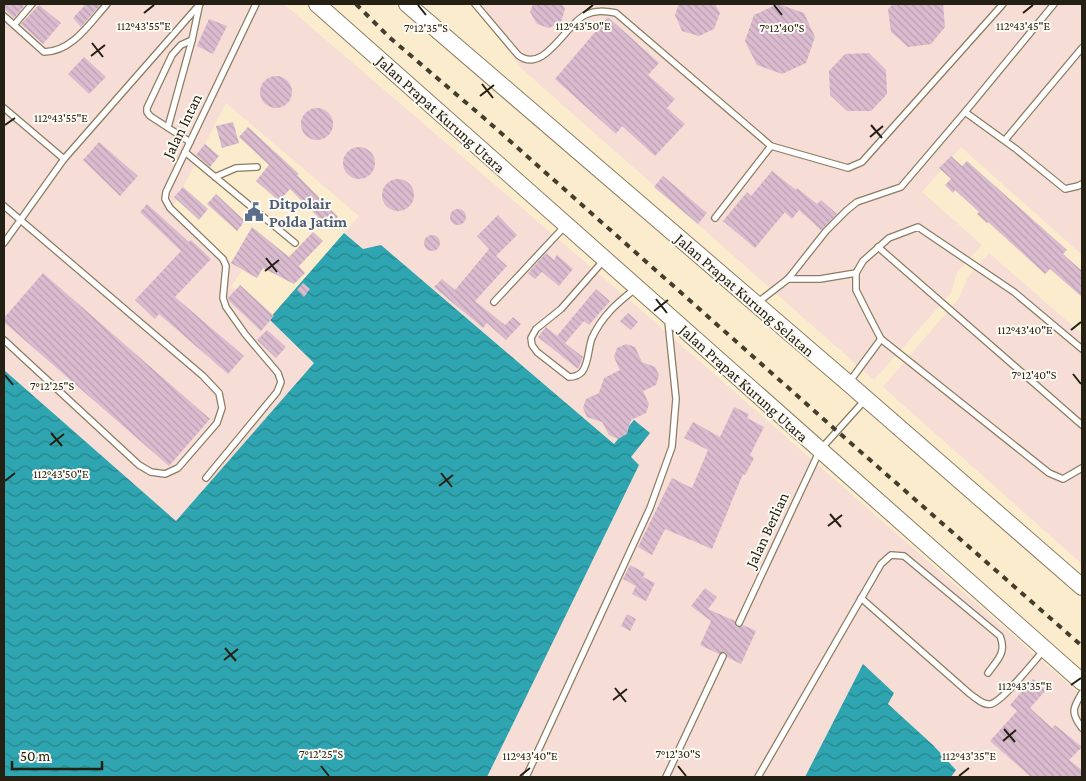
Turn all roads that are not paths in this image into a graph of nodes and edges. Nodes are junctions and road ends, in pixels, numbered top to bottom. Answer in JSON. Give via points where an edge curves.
{"nodes":[{"id":1,"x":32,"y":4,"type":"edge"},
{"id":2,"x":107,"y":4,"type":"edge"},
{"id":3,"x":200,"y":4,"type":"edge"},
{"id":4,"x":256,"y":4,"type":"edge"},
{"id":5,"x":317,"y":4,"type":"edge"},
{"id":6,"x":407,"y":4,"type":"edge"},
{"id":7,"x":475,"y":4,"type":"edge"},
{"id":8,"x":1003,"y":4,"type":"edge"},
{"id":9,"x":1054,"y":4,"type":"edge"},
{"id":10,"x":4,"y":16,"type":"edge"},
{"id":11,"x":14,"y":25,"type":"junction"},
{"id":12,"x":192,"y":40,"type":"junction"},
{"id":13,"x":1082,"y":48,"type":"edge"},
{"id":14,"x":4,"y":108,"type":"edge"},
{"id":15,"x":965,"y":112,"type":"junction"},
{"id":16,"x":168,"y":127,"type":"junction"},
{"id":17,"x":1005,"y":140,"type":"junction"},
{"id":18,"x":190,"y":142,"type":"junction"},
{"id":19,"x":771,"y":146,"type":"junction"},
{"id":20,"x":185,"y":152,"type":"junction"},
{"id":21,"x":64,"y":159,"type":"junction"},
{"id":22,"x":257,"y":167,"type":"dead end"},
{"id":23,"x":215,"y":177,"type":"junction"},
{"id":24,"x":1082,"y":184,"type":"edge"},
{"id":25,"x":4,"y":206,"type":"edge"},
{"id":26,"x":715,"y":218,"type":"dead end"},
{"id":27,"x":20,"y":219,"type":"junction"},
{"id":28,"x":566,"y":225,"type":"junction"},
{"id":29,"x":4,"y":243,"type":"edge"},
{"id":30,"x":295,"y":243,"type":"dead end"},
{"id":31,"x":878,"y":247,"type":"junction"},
{"id":32,"x":605,"y":259,"type":"junction"},
{"id":33,"x":856,"y":273,"type":"junction"},
{"id":34,"x":788,"y":279,"type":"junction"},
{"id":35,"x":637,"y":288,"type":"junction"},
{"id":36,"x":494,"y":302,"type":"dead end"},
{"id":37,"x":756,"y":305,"type":"junction"},
{"id":38,"x":667,"y":314,"type":"junction"},
{"id":39,"x":881,"y":339,"type":"junction"},
{"id":40,"x":4,"y":340,"type":"edge"},
{"id":41,"x":1082,"y":349,"type":"edge"},
{"id":42,"x":848,"y":383,"type":"junction"},
{"id":43,"x":866,"y":399,"type":"junction"},
{"id":44,"x":1082,"y":425,"type":"edge"},
{"id":45,"x":820,"y":450,"type":"junction"},
{"id":46,"x":1082,"y":468,"type":"edge"},
{"id":47,"x":206,"y":478,"type":"dead end"},
{"id":48,"x":1082,"y":586,"type":"edge"},
{"id":49,"x":861,"y":598,"type":"junction"},
{"id":50,"x":739,"y":622,"type":"dead end"},
{"id":51,"x":1045,"y":649,"type":"junction"},
{"id":52,"x":723,"y":656,"type":"dead end"},
{"id":53,"x":988,"y":674,"type":"dead end"},
{"id":54,"x":1082,"y":682,"type":"edge"},
{"id":55,"x":1082,"y":693,"type":"edge"},
{"id":56,"x":1082,"y":728,"type":"edge"},
{"id":57,"x":526,"y":777,"type":"edge"},
{"id":58,"x":666,"y":777,"type":"edge"},
{"id":59,"x":758,"y":777,"type":"edge"}],
"edges":[{"from":1,"to":11,"type":"lane"},
{"from":2,"to":11,"type":"lane","via":[[69,44],[54,52],[44,52]]},
{"from":3,"to":12,"type":"lane"},
{"from":3,"to":21,"type":"lane"},
{"from":4,"to":18,"type":"lane","name":"Jalan Intan"},
{"from":5,"to":28,"type":"street","name":"Jalan Prapat Kurung Utara"},
{"from":6,"to":37,"type":"street","name":"Jalan Prapat Kurung Selatan"},
{"from":7,"to":19,"type":"lane","via":[[524,60],[535,60],[552,48],[583,15],[593,11],[616,13]]},
{"from":8,"to":19,"type":"lane","via":[[862,162],[848,168]]},
{"from":9,"to":15,"type":"lane"},
{"from":10,"to":11,"type":"lane"},
{"from":12,"to":16,"type":"lane"},
{"from":12,"to":16,"type":"lane","via":[[181,45],[172,55],[147,108],[150,116]]},
{"from":13,"to":17,"type":"lane"},
{"from":14,"to":21,"type":"lane"},
{"from":15,"to":17,"type":"lane"},
{"from":15,"to":34,"type":"lane","via":[[901,187],[857,202],[846,210]]},
{"from":16,"to":18,"type":"lane"},
{"from":17,"to":24,"type":"lane","via":[[1065,189]]},
{"from":18,"to":20,"type":"lane","name":"Jalan Intan"},
{"from":19,"to":26,"type":"lane"},
{"from":20,"to":23,"type":"lane"},
{"from":20,"to":47,"type":"lane","name":"Jalan Intan","via":[[165,199],[170,208],[223,259],[226,266],[223,298],[226,307],[278,373],[281,382],[277,392]]},
{"from":21,"to":27,"type":"lane"},
{"from":22,"to":23,"type":"lane","via":[[236,168]]},
{"from":23,"to":30,"type":"lane"},
{"from":25,"to":27,"type":"lane"},
{"from":27,"to":29,"type":"lane"},
{"from":27,"to":40,"type":"lane","via":[[204,376],[219,393],[222,408],[217,423],[178,468],[165,474],[151,472],[139,465]]},
{"from":28,"to":32,"type":"street","name":"Jalan Prapat Kurung Utara"},
{"from":28,"to":36,"type":"lane"},
{"from":31,"to":33,"type":"lane","via":[[862,261]]},
{"from":31,"to":41,"type":"lane","via":[[889,238],[918,227],[1014,292]]},
{"from":31,"to":44,"type":"lane"},
{"from":32,"to":35,"type":"street","name":"Jalan Prapat Kurung Utara"},
{"from":32,"to":35,"type":"lane","via":[[561,309],[536,329],[531,338],[537,352],[569,377],[582,372],[592,338],[607,312]]},
{"from":33,"to":34,"type":"lane","via":[[820,279]]},
{"from":33,"to":39,"type":"lane","via":[[856,290]]},
{"from":34,"to":37,"type":"lane"},
{"from":35,"to":38,"type":"street","name":"Jalan Prapat Kurung Utara"},
{"from":37,"to":42,"type":"street","name":"Jalan Prapat Kurung Selatan"},
{"from":38,"to":45,"type":"street","name":"Jalan Prapat Kurung Utara"},
{"from":38,"to":57,"type":"lane","via":[[676,399],[672,447],[650,508]]},
{"from":39,"to":42,"type":"lane"},
{"from":39,"to":46,"type":"lane","via":[[1049,473],[1063,479]]},
{"from":42,"to":43,"type":"street","name":"Jalan Prapat Kurung Selatan"},
{"from":43,"to":45,"type":"lane","name":"Jalan Berlian"},
{"from":43,"to":48,"type":"street","name":"Jalan Prapat Kurung Selatan"},
{"from":45,"to":50,"type":"lane","name":"Jalan Berlian"},
{"from":45,"to":51,"type":"street","name":"Jalan Prapat Kurung Utara"},
{"from":49,"to":51,"type":"lane","via":[[970,694],[986,704],[992,704],[1009,690]]},
{"from":49,"to":53,"type":"lane","via":[[881,564],[891,555],[904,556],[1000,636],[1003,652]]},
{"from":49,"to":59,"type":"lane"},
{"from":51,"to":54,"type":"street","name":"Jalan Prapat Kurung Utara"},
{"from":52,"to":58,"type":"lane"},
{"from":55,"to":56,"type":"lane","via":[[1073,708],[1075,719]]}]}
